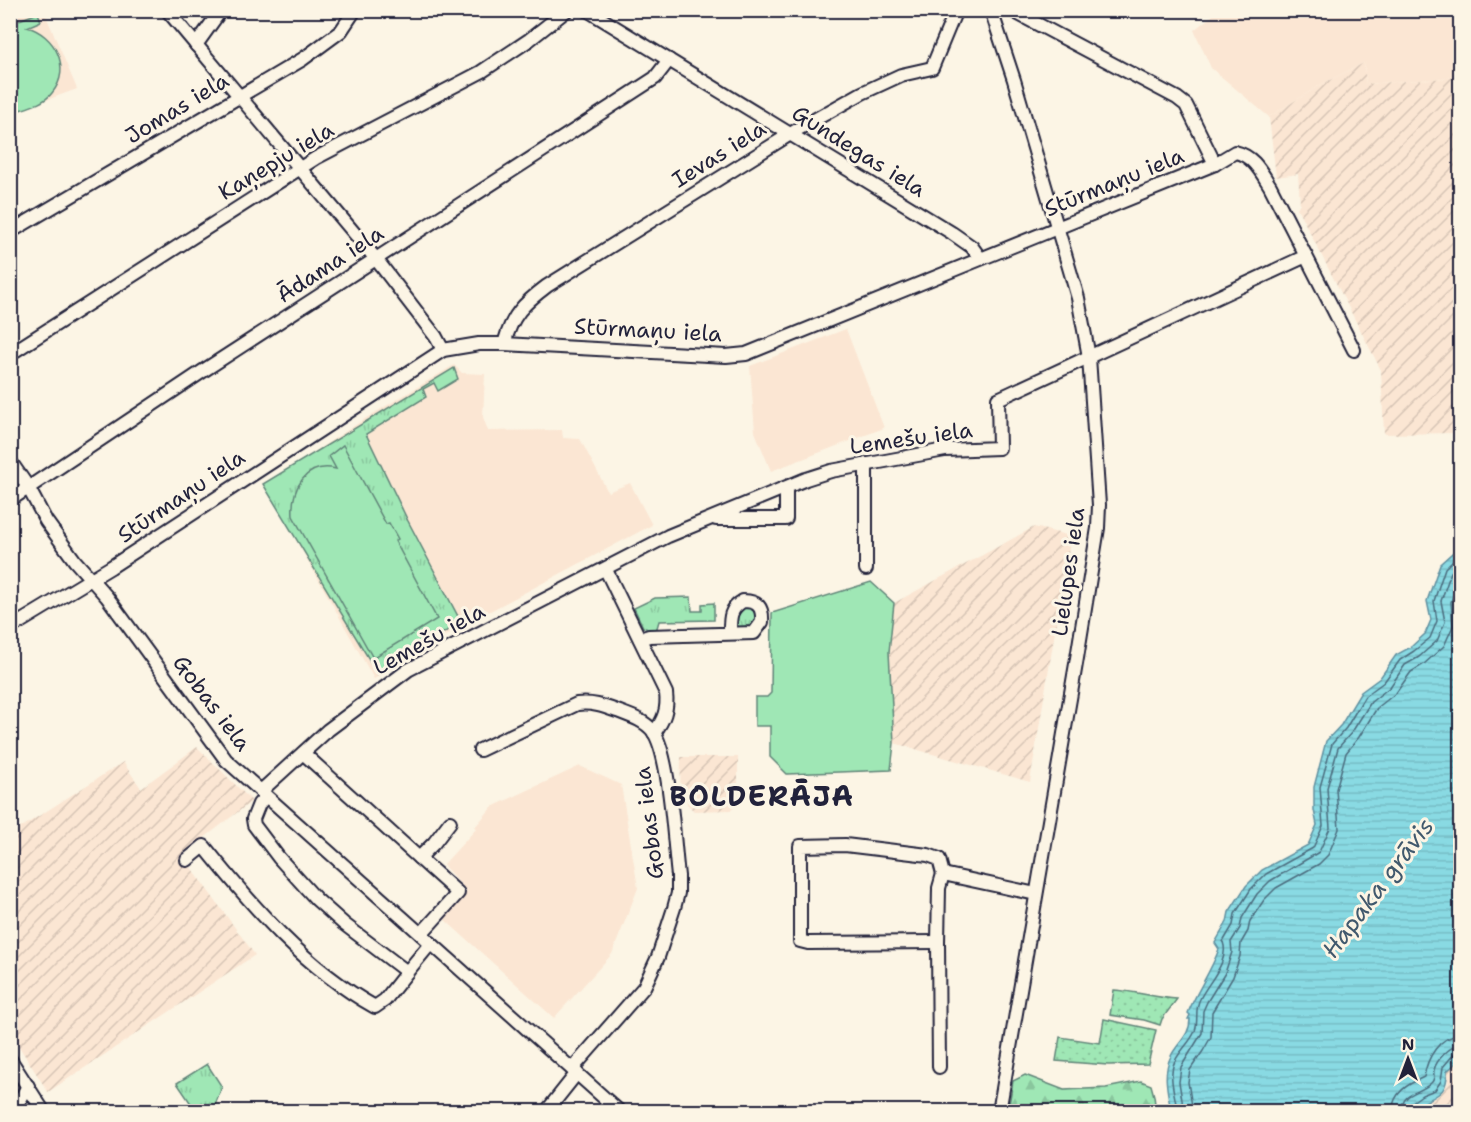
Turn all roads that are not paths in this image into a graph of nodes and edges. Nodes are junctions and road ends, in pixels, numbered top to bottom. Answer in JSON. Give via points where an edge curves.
{"nodes":[{"id":1,"x":167,"y":10,"type":"edge"},
{"id":2,"x":221,"y":10,"type":"edge"},
{"id":3,"x":355,"y":10,"type":"edge"},
{"id":4,"x":567,"y":10,"type":"edge"},
{"id":5,"x":587,"y":10,"type":"edge"},
{"id":6,"x":956,"y":10,"type":"edge"},
{"id":7,"x":991,"y":10,"type":"edge"},
{"id":8,"x":1011,"y":10,"type":"edge"},
{"id":9,"x":196,"y":45,"type":"junction"},
{"id":10,"x":669,"y":60,"type":"junction"},
{"id":11,"x":239,"y":95,"type":"junction"},
{"id":12,"x":790,"y":134,"type":"junction"},
{"id":13,"x":1215,"y":164,"type":"junction"},
{"id":14,"x":299,"y":168,"type":"junction"},
{"id":15,"x":1056,"y":228,"type":"junction"},
{"id":16,"x":10,"y":232,"type":"edge"},
{"id":17,"x":1306,"y":256,"type":"junction"},
{"id":18,"x":980,"y":258,"type":"junction"},
{"id":19,"x":376,"y":259,"type":"junction"},
{"id":20,"x":504,"y":344,"type":"junction"},
{"id":21,"x":443,"y":350,"type":"junction"},
{"id":22,"x":1354,"y":350,"type":"dead end"},
{"id":23,"x":10,"y":354,"type":"edge"},
{"id":24,"x":1089,"y":357,"type":"junction"},
{"id":25,"x":10,"y":461,"type":"edge"},
{"id":26,"x":866,"y":464,"type":"junction"},
{"id":27,"x":28,"y":487,"type":"junction"},
{"id":28,"x":786,"y":489,"type":"junction"},
{"id":29,"x":10,"y":501,"type":"edge"},
{"id":30,"x":709,"y":519,"type":"junction"},
{"id":31,"x":866,"y":569,"type":"dead end"},
{"id":32,"x":606,"y":570,"type":"junction"},
{"id":33,"x":90,"y":579,"type":"junction"},
{"id":34,"x":10,"y":628,"type":"edge"},
{"id":35,"x":730,"y":633,"type":"dead end"},
{"id":36,"x":640,"y":639,"type":"junction"},
{"id":37,"x":654,"y":733,"type":"junction"},
{"id":38,"x":480,"y":750,"type":"dead end"},
{"id":39,"x":303,"y":753,"type":"junction"},
{"id":40,"x":263,"y":794,"type":"junction"},
{"id":41,"x":450,"y":822,"type":"dead end"},
{"id":42,"x":419,"y":858,"type":"junction"},
{"id":43,"x":187,"y":860,"type":"dead end"},
{"id":44,"x":943,"y":874,"type":"junction"},
{"id":45,"x":1036,"y":894,"type":"junction"},
{"id":46,"x":421,"y":934,"type":"junction"},
{"id":47,"x":938,"y":942,"type":"junction"},
{"id":48,"x":431,"y":943,"type":"junction"},
{"id":49,"x":407,"y":972,"type":"junction"},
{"id":50,"x":10,"y":1059,"type":"edge"},
{"id":51,"x":939,"y":1067,"type":"dead end"},
{"id":52,"x":574,"y":1071,"type":"junction"},
{"id":53,"x":28,"y":1086,"type":"junction"},
{"id":54,"x":13,"y":1112,"type":"edge"},
{"id":55,"x":44,"y":1112,"type":"edge"},
{"id":56,"x":546,"y":1112,"type":"edge"},
{"id":57,"x":620,"y":1112,"type":"edge"},
{"id":58,"x":999,"y":1112,"type":"edge"}],
"edges":[{"from":1,"to":9,"type":"street"},
{"from":2,"to":9,"type":"street"},
{"from":3,"to":11,"type":"street","name":"Jomas iela","via":[[331,39]]},
{"from":4,"to":14,"type":"street","name":"Kaņepju iela","via":[[481,72]]},
{"from":5,"to":10,"type":"street","name":"Gundegas iela"},
{"from":6,"to":12,"type":"street","name":"Ievas iela","via":[[932,68],[900,75]]},
{"from":7,"to":15,"type":"street","name":"Lielupes iela"},
{"from":8,"to":13,"type":"street","via":[[1177,98],[1186,105]]},
{"from":9,"to":11,"type":"street"},
{"from":10,"to":12,"type":"street","name":"Gundegas iela"},
{"from":10,"to":19,"type":"street","name":"Ādama iela","via":[[655,78]]},
{"from":11,"to":14,"type":"street"},
{"from":11,"to":16,"type":"street","name":"Jomas iela"},
{"from":12,"to":18,"type":"street","name":"Gundegas iela","via":[[952,233]]},
{"from":12,"to":20,"type":"street","name":"Ievas iela","via":[[533,297],[509,326]]},
{"from":13,"to":15,"type":"street","name":"Stūrmaņu iela"},
{"from":13,"to":17,"type":"street","name":"Stūrmaņu iela","via":[[1235,152],[1254,163]]},
{"from":14,"to":19,"type":"street"},
{"from":14,"to":23,"type":"street","name":"Kaņepju iela"},
{"from":15,"to":18,"type":"street","name":"Stūrmaņu iela"},
{"from":15,"to":24,"type":"street","name":"Lielupes iela","via":[[1078,298]]},
{"from":17,"to":22,"type":"street","name":"Stūrmaņu iela"},
{"from":17,"to":24,"type":"street","name":"Lemešu iela"},
{"from":18,"to":20,"type":"street","name":"Stūrmaņu iela","via":[[746,354]]},
{"from":19,"to":21,"type":"street"},
{"from":19,"to":27,"type":"street","name":"Ādama iela"},
{"from":20,"to":21,"type":"street","name":"Stūrmaņu iela"},
{"from":21,"to":33,"type":"street","name":"Stūrmaņu iela"},
{"from":24,"to":26,"type":"street","name":"Lemešu iela","via":[[998,399],[999,448],[945,450]]},
{"from":24,"to":45,"type":"street","name":"Lielupes iela","via":[[1098,528]]},
{"from":25,"to":27,"type":"street","name":"Gobas iela"},
{"from":26,"to":28,"type":"street","name":"Lemešu iela","via":[[806,479]]},
{"from":26,"to":31,"type":"street"},
{"from":27,"to":29,"type":"street","name":"Ādama iela"},
{"from":27,"to":33,"type":"street","name":"Gobas iela","via":[[46,521]]},
{"from":28,"to":30,"type":"street","name":"Lemešu iela"},
{"from":28,"to":30,"type":"street","via":[[786,519]]},
{"from":30,"to":32,"type":"street","name":"Lemešu iela"},
{"from":32,"to":36,"type":"street"},
{"from":32,"to":39,"type":"street","name":"Lemešu iela","via":[[408,670]]},
{"from":33,"to":34,"type":"street","name":"Stūrmaņu iela"},
{"from":33,"to":40,"type":"street","name":"Gobas iela","via":[[226,760]]},
{"from":35,"to":36,"type":"street"},
{"from":36,"to":37,"type":"street","via":[[668,705]]},
{"from":37,"to":38,"type":"street","name":"Gobas iela","via":[[636,718],[586,703]]},
{"from":37,"to":52,"type":"street","name":"Gobas iela","via":[[665,770],[678,893],[644,987]]},
{"from":39,"to":40,"type":"street","name":"Lemešu iela"},
{"from":39,"to":42,"type":"street"},
{"from":40,"to":46,"type":"street","name":"Gobas iela"},
{"from":40,"to":49,"type":"street","via":[[254,825],[279,858],[344,924]]},
{"from":41,"to":42,"type":"street"},
{"from":42,"to":46,"type":"street","via":[[458,893]]},
{"from":43,"to":49,"type":"street","via":[[204,846],[248,900],[304,957],[375,1007]]},
{"from":44,"to":45,"type":"street"},
{"from":44,"to":47,"type":"street"},
{"from":44,"to":47,"type":"street","via":[[939,859],[928,855],[845,845],[800,846],[800,942]]},
{"from":45,"to":58,"type":"street","name":"Lielupes iela"},
{"from":46,"to":48,"type":"street","name":"Gobas iela"},
{"from":47,"to":51,"type":"street"},
{"from":48,"to":49,"type":"street"},
{"from":48,"to":52,"type":"street","name":"Gobas iela"},
{"from":50,"to":53,"type":"street"},
{"from":52,"to":56,"type":"street"},
{"from":52,"to":57,"type":"street","name":"Gobas iela"},
{"from":53,"to":54,"type":"street"},
{"from":53,"to":55,"type":"street"}]}
